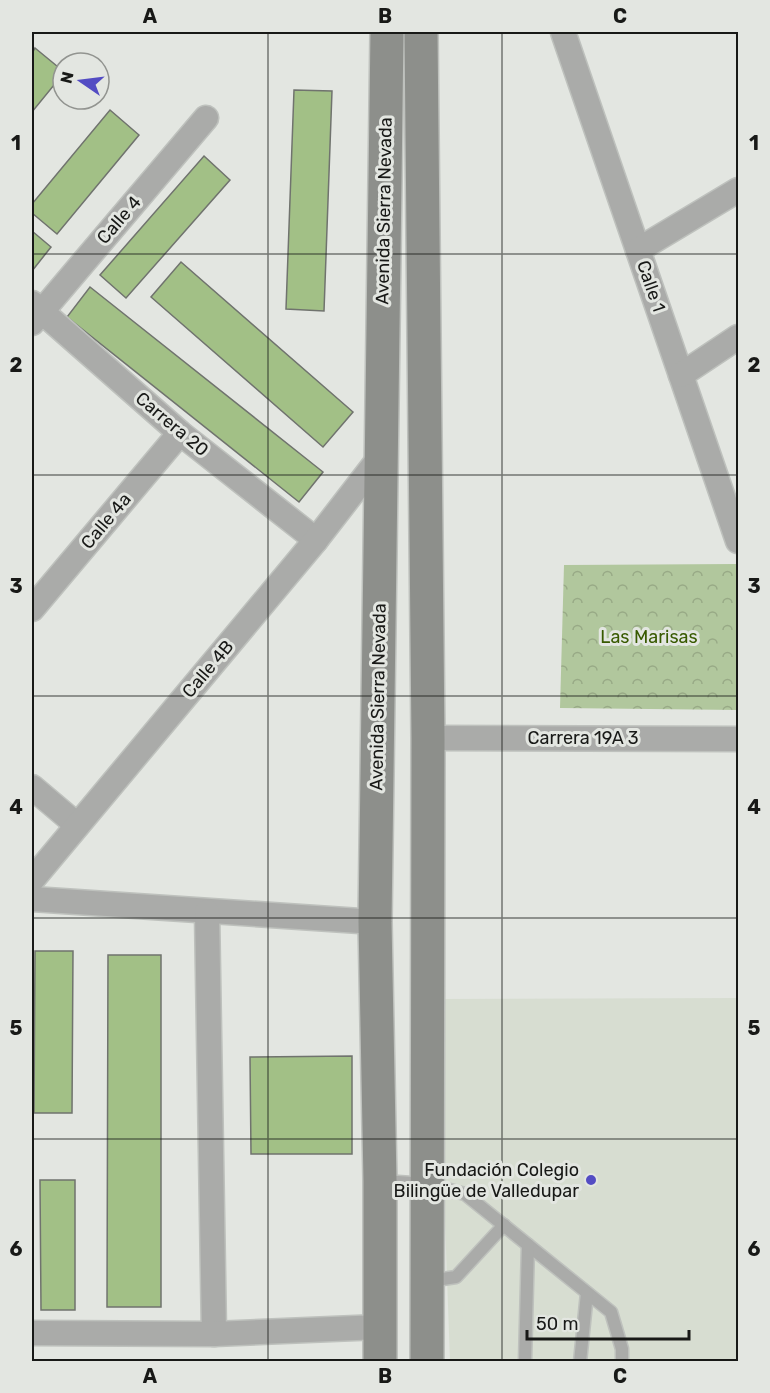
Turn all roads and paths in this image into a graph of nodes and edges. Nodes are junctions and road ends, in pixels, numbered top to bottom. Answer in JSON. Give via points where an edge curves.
{"nodes":[{"id":1,"x":387,"y":32,"type":"edge"},
{"id":2,"x":421,"y":32,"type":"edge"},
{"id":3,"x":562,"y":32,"type":"edge"},
{"id":4,"x":206,"y":118,"type":"dead end"},
{"id":5,"x":738,"y":190,"type":"edge"},
{"id":6,"x":638,"y":250,"type":"junction"},
{"id":7,"x":35,"y":312,"type":"edge"},
{"id":8,"x":738,"y":337,"type":"edge"},
{"id":9,"x":681,"y":375,"type":"junction"},
{"id":10,"x":180,"y":433,"type":"junction"},
{"id":11,"x":381,"y":456,"type":"junction"},
{"id":12,"x":316,"y":540,"type":"junction"},
{"id":13,"x":738,"y":541,"type":"edge"},
{"id":14,"x":32,"y":609,"type":"edge"},
{"id":15,"x":428,"y":738,"type":"junction"},
{"id":16,"x":738,"y":739,"type":"edge"},
{"id":17,"x":32,"y":787,"type":"edge"},
{"id":18,"x":77,"y":825,"type":"junction"},
{"id":19,"x":32,"y":880,"type":"edge"},
{"id":20,"x":32,"y":899,"type":"edge"},
{"id":21,"x":207,"y":912,"type":"junction"},
{"id":22,"x":375,"y":922,"type":"junction"},
{"id":23,"x":380,"y":1181,"type":"junction"},
{"id":24,"x":427,"y":1184,"type":"junction"},
{"id":25,"x":504,"y":1225,"type":"junction"},
{"id":26,"x":528,"y":1245,"type":"junction"},
{"id":27,"x":427,"y":1281,"type":"junction"},
{"id":28,"x":587,"y":1293,"type":"junction"},
{"id":29,"x":380,"y":1327,"type":"junction"},
{"id":30,"x":32,"y":1333,"type":"edge"},
{"id":31,"x":214,"y":1334,"type":"junction"},
{"id":32,"x":380,"y":1362,"type":"edge"},
{"id":33,"x":427,"y":1362,"type":"edge"},
{"id":34,"x":525,"y":1362,"type":"edge"},
{"id":35,"x":580,"y":1362,"type":"edge"},
{"id":36,"x":622,"y":1362,"type":"edge"}],
"edges":[{"from":1,"to":11,"type":"main road","name":"Avenida Sierra Nevada"},
{"from":2,"to":15,"type":"main road","name":"Avenida Sierra Nevada"},
{"from":3,"to":6,"type":"street","name":"Calle 1"},
{"from":4,"to":7,"type":"street","name":"Calle 4"},
{"from":5,"to":6,"type":"street"},
{"from":6,"to":9,"type":"street","name":"Calle 1"},
{"from":7,"to":10,"type":"street","name":"Carrera 20"},
{"from":8,"to":9,"type":"street"},
{"from":9,"to":13,"type":"street","name":"Calle 1"},
{"from":10,"to":12,"type":"street","name":"Carrera 20"},
{"from":10,"to":14,"type":"street","name":"Calle 4a"},
{"from":11,"to":12,"type":"street","name":"Calle 4B"},
{"from":11,"to":22,"type":"main road","name":"Avenida Sierra Nevada"},
{"from":12,"to":18,"type":"street","name":"Calle 4B"},
{"from":15,"to":16,"type":"street","name":"Carrera 19A 3"},
{"from":15,"to":24,"type":"main road","name":"Avenida Sierra Nevada"},
{"from":17,"to":18,"type":"street"},
{"from":18,"to":19,"type":"street","name":"Calle 4B"},
{"from":20,"to":21,"type":"street"},
{"from":21,"to":22,"type":"street"},
{"from":21,"to":31,"type":"street"},
{"from":22,"to":23,"type":"main road","name":"Avenida Sierra Nevada"},
{"from":23,"to":24,"type":"lane"},
{"from":23,"to":29,"type":"main road","name":"Avenida Sierra Nevada"},
{"from":24,"to":25,"type":"lane","via":[[465,1194]]},
{"from":24,"to":27,"type":"main road","name":"Avenida Sierra Nevada"},
{"from":25,"to":26,"type":"lane"},
{"from":25,"to":27,"type":"lane","via":[[456,1277]]},
{"from":26,"to":28,"type":"lane"},
{"from":26,"to":34,"type":"lane"},
{"from":27,"to":33,"type":"main road","name":"Avenida Sierra Nevada"},
{"from":28,"to":35,"type":"lane"},
{"from":28,"to":36,"type":"lane","via":[[611,1312]]},
{"from":29,"to":31,"type":"street"},
{"from":29,"to":32,"type":"main road","name":"Avenida Sierra Nevada"},
{"from":30,"to":31,"type":"street"}]}
